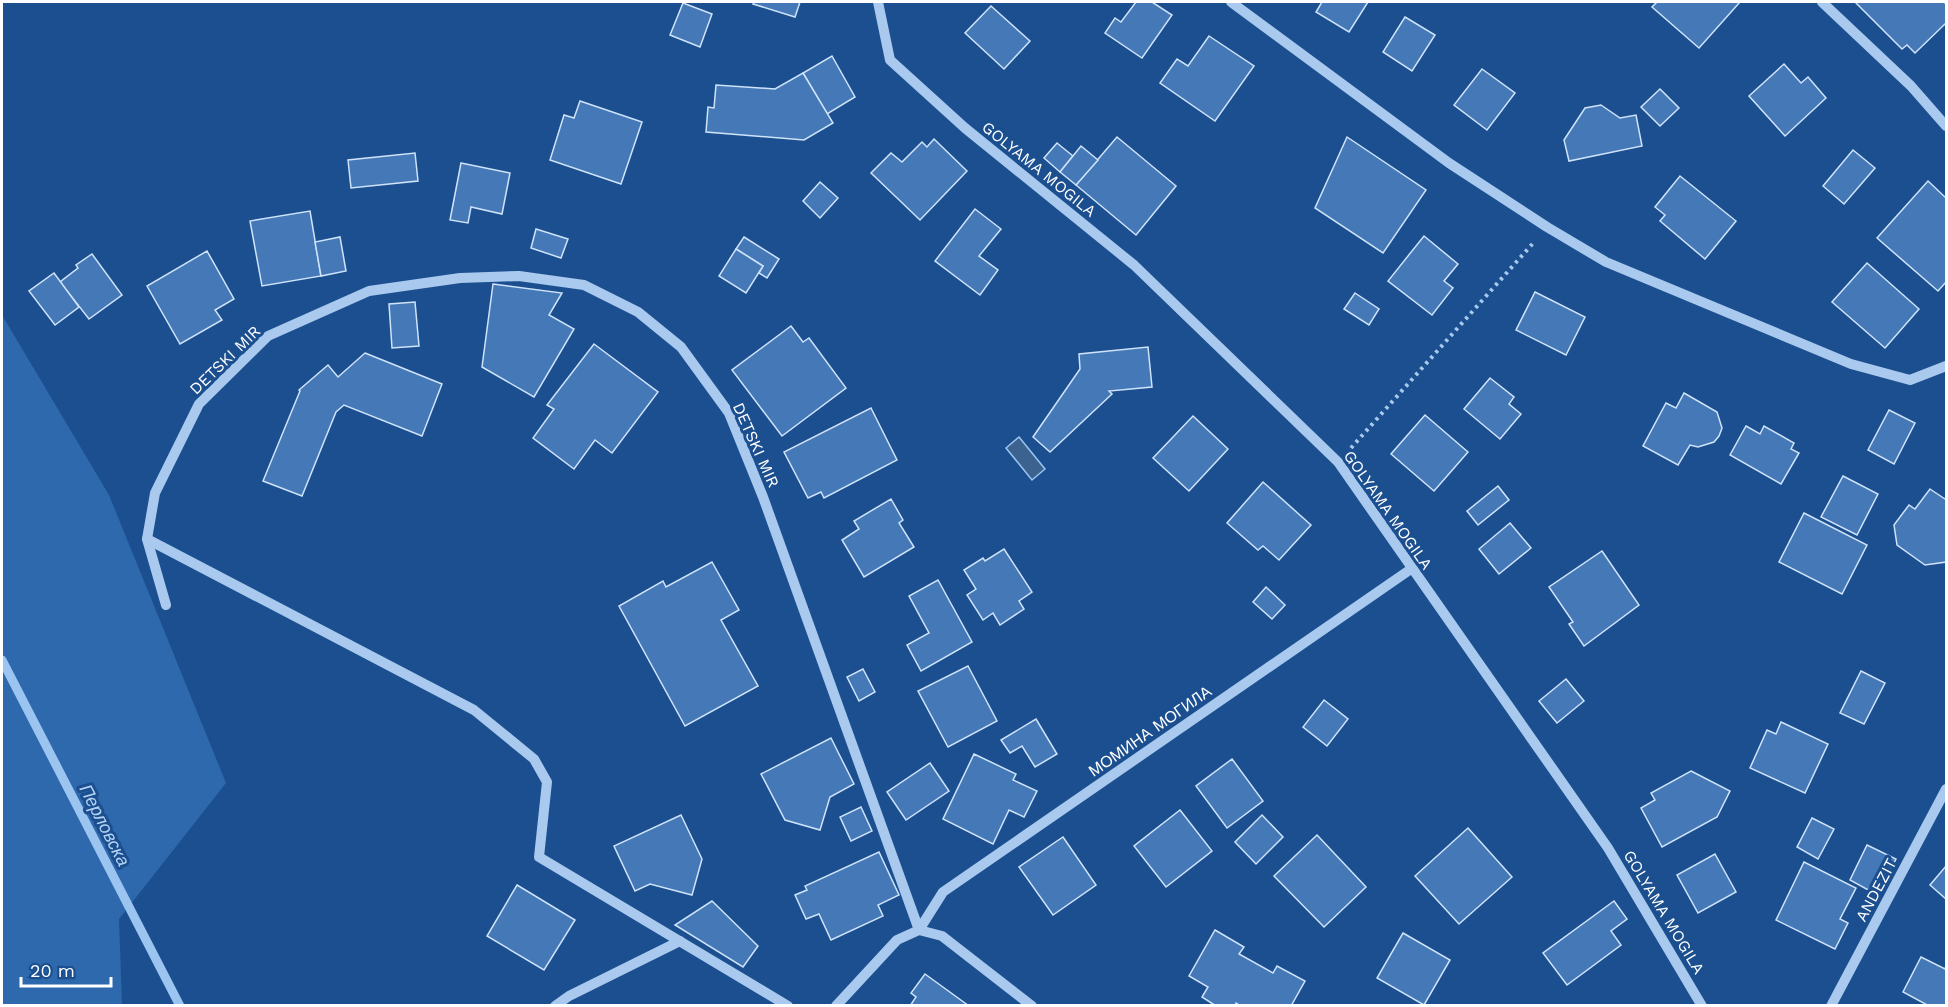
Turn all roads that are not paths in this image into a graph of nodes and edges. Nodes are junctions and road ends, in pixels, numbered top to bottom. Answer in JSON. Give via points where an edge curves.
{"nodes":[{"id":1,"x":878,"y":2,"type":"edge"},
{"id":2,"x":1231,"y":2,"type":"edge"},
{"id":3,"x":1822,"y":2,"type":"edge"},
{"id":4,"x":1947,"y":126,"type":"edge"},
{"id":5,"x":1947,"y":366,"type":"edge"},
{"id":6,"x":147,"y":539,"type":"junction"},
{"id":7,"x":1411,"y":569,"type":"junction"},
{"id":8,"x":166,"y":605,"type":"dead end"},
{"id":9,"x":1947,"y":789,"type":"edge"},
{"id":10,"x":919,"y":930,"type":"junction"},
{"id":11,"x":680,"y":941,"type":"junction"},
{"id":12,"x":555,"y":1005,"type":"edge"},
{"id":13,"x":788,"y":1005,"type":"edge"},
{"id":14,"x":836,"y":1005,"type":"edge"},
{"id":15,"x":1032,"y":1005,"type":"edge"},
{"id":16,"x":1702,"y":1005,"type":"edge"},
{"id":17,"x":1831,"y":1005,"type":"edge"}],
"edges":[{"from":1,"to":7,"type":"street","name":"GOLYAMA MOGILA","via":[[890,60],[965,128],[1134,265],[1338,462]]},
{"from":2,"to":5,"type":"street","via":[[1449,163],[1606,262],[1851,364],[1910,380]]},
{"from":3,"to":4,"type":"street","via":[[1911,86]]},
{"from":6,"to":8,"type":"street","name":"DETSKI MIR"},
{"from":6,"to":10,"type":"street","name":"DETSKI MIR","via":[[156,493],[199,404],[268,336],[369,291],[460,278],[519,276],[584,285],[638,312],[681,347],[729,413]]},
{"from":6,"to":11,"type":"street","via":[[474,710],[534,759],[547,782],[539,857]]},
{"from":7,"to":10,"type":"street","name":"МОМИНА МОГИЛА","via":[[943,892]]},
{"from":7,"to":16,"type":"street","name":"GOLYAMA MOGILA","via":[[1608,848]]},
{"from":9,"to":17,"type":"street","name":"ANDEZIT"},
{"from":10,"to":14,"type":"street","via":[[897,940]]},
{"from":10,"to":15,"type":"street","via":[[942,936]]},
{"from":11,"to":12,"type":"street"},
{"from":11,"to":13,"type":"street"}]}
